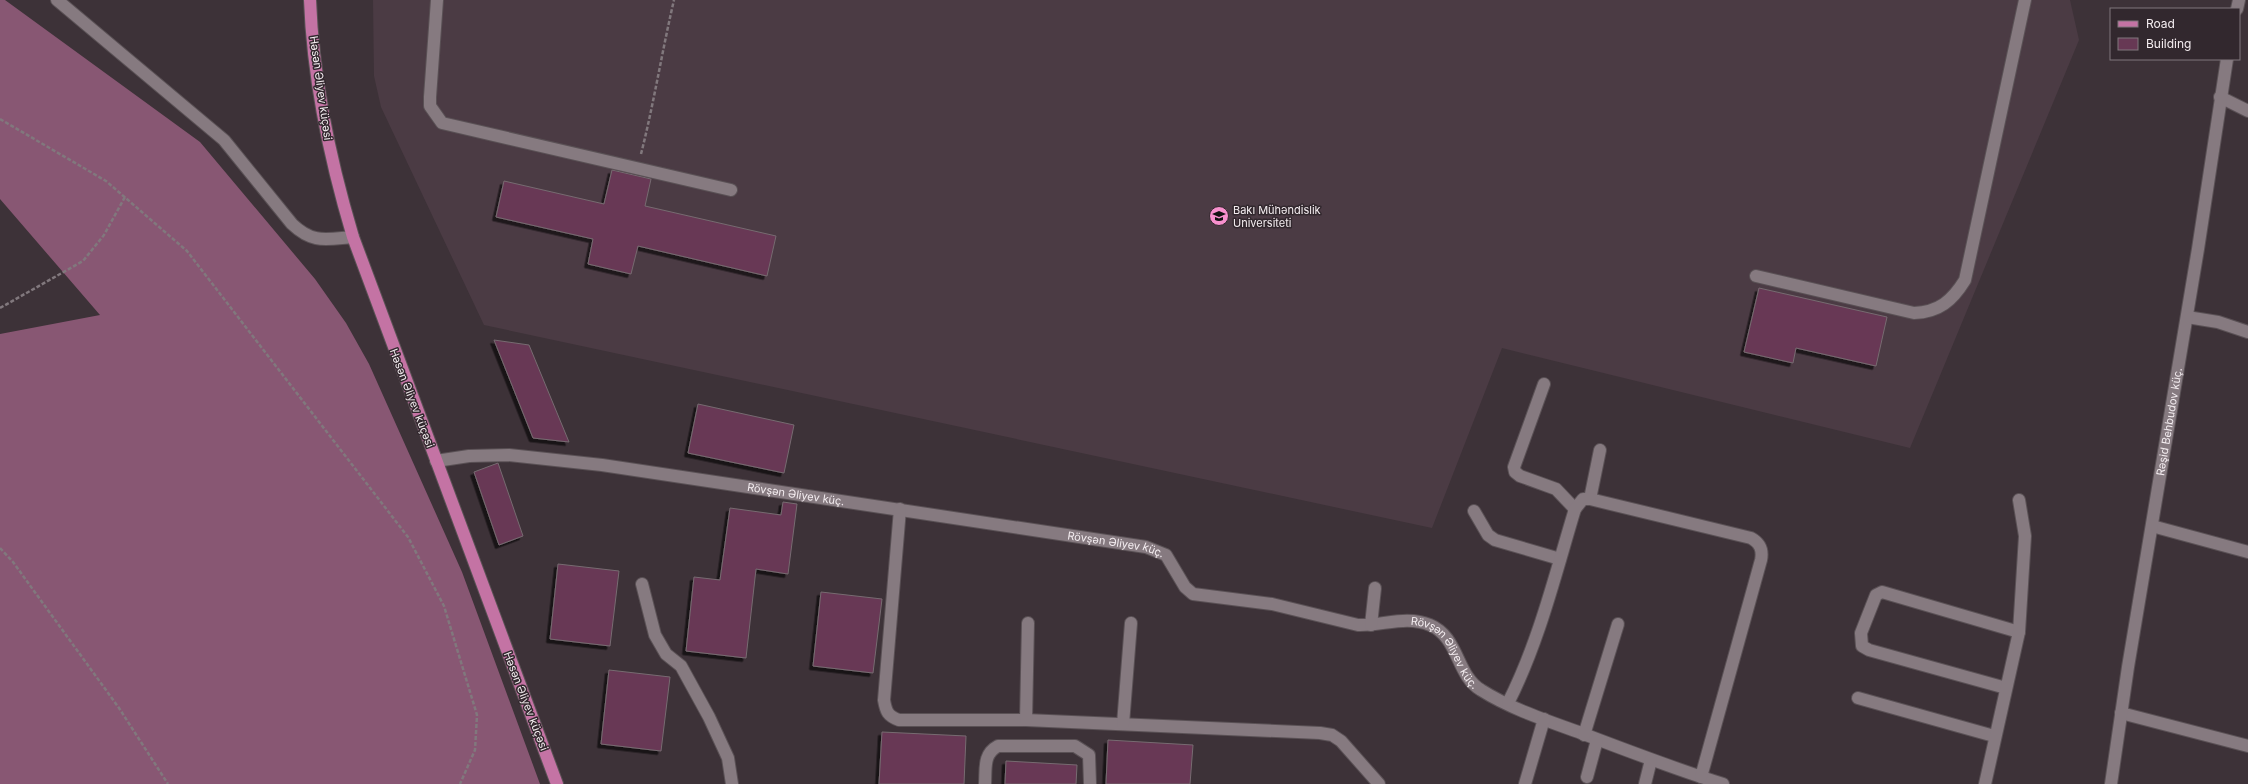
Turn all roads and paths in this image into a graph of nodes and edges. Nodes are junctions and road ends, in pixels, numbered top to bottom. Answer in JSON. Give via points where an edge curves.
{"nodes":[{"id":1,"x":57,"y":0,"type":"edge"},
{"id":2,"x":310,"y":0,"type":"edge"},
{"id":3,"x":437,"y":0,"type":"edge"},
{"id":4,"x":674,"y":0,"type":"edge"},
{"id":5,"x":2025,"y":0,"type":"edge"},
{"id":6,"x":2227,"y":60,"type":"edge"},
{"id":7,"x":2220,"y":97,"type":"junction"},
{"id":8,"x":2248,"y":111,"type":"edge"},
{"id":9,"x":0,"y":119,"type":"edge"},
{"id":10,"x":637,"y":169,"type":"junction"},
{"id":11,"x":731,"y":190,"type":"dead end"},
{"id":12,"x":124,"y":197,"type":"junction"},
{"id":13,"x":353,"y":238,"type":"junction"},
{"id":14,"x":1756,"y":276,"type":"dead end"},
{"id":15,"x":0,"y":308,"type":"edge"},
{"id":16,"x":2187,"y":317,"type":"junction"},
{"id":17,"x":2248,"y":332,"type":"edge"},
{"id":18,"x":1544,"y":384,"type":"dead end"},
{"id":19,"x":1600,"y":450,"type":"dead end"},
{"id":20,"x":436,"y":461,"type":"junction"},
{"id":21,"x":1590,"y":499,"type":"junction"},
{"id":22,"x":2019,"y":500,"type":"dead end"},
{"id":23,"x":900,"y":509,"type":"junction"},
{"id":24,"x":1575,"y":509,"type":"junction"},
{"id":25,"x":1474,"y":512,"type":"dead end"},
{"id":26,"x":2152,"y":526,"type":"junction"},
{"id":27,"x":0,"y":548,"type":"edge"},
{"id":28,"x":2248,"y":552,"type":"edge"},
{"id":29,"x":1560,"y":559,"type":"junction"},
{"id":30,"x":642,"y":584,"type":"dead end"},
{"id":31,"x":1375,"y":588,"type":"dead end"},
{"id":32,"x":1028,"y":623,"type":"dead end"},
{"id":33,"x":1131,"y":623,"type":"dead end"},
{"id":34,"x":1618,"y":624,"type":"dead end"},
{"id":35,"x":1371,"y":626,"type":"junction"},
{"id":36,"x":2019,"y":632,"type":"junction"},
{"id":37,"x":2006,"y":688,"type":"junction"},
{"id":38,"x":1858,"y":698,"type":"dead end"},
{"id":39,"x":1508,"y":704,"type":"junction"},
{"id":40,"x":2121,"y":713,"type":"junction"},
{"id":41,"x":1026,"y":720,"type":"junction"},
{"id":42,"x":1544,"y":720,"type":"junction"},
{"id":43,"x":1123,"y":724,"type":"junction"},
{"id":44,"x":1584,"y":735,"type":"junction"},
{"id":45,"x":1994,"y":736,"type":"junction"},
{"id":46,"x":1598,"y":740,"type":"junction"},
{"id":47,"x":2248,"y":746,"type":"edge"},
{"id":48,"x":1651,"y":760,"type":"junction"},
{"id":49,"x":1587,"y":777,"type":"dead end"},
{"id":50,"x":1701,"y":777,"type":"junction"},
{"id":51,"x":168,"y":784,"type":"edge"},
{"id":52,"x":460,"y":784,"type":"edge"},
{"id":53,"x":557,"y":784,"type":"edge"},
{"id":54,"x":732,"y":784,"type":"edge"},
{"id":55,"x":985,"y":784,"type":"edge"},
{"id":56,"x":1090,"y":784,"type":"edge"},
{"id":57,"x":1379,"y":784,"type":"edge"},
{"id":58,"x":1525,"y":784,"type":"edge"},
{"id":59,"x":1645,"y":784,"type":"edge"},
{"id":60,"x":1723,"y":784,"type":"edge"},
{"id":61,"x":1985,"y":784,"type":"edge"},
{"id":62,"x":2111,"y":784,"type":"edge"}],
"edges":[{"from":1,"to":13,"type":"street","via":[[224,140],[303,235],[319,240]]},
{"from":2,"to":13,"type":"main road","name":"Həsən Əliyev küçəsi","via":[[315,65],[322,109],[338,188]]},
{"from":3,"to":10,"type":"street","via":[[430,106],[442,123]]},
{"from":4,"to":10,"type":"path","via":[[658,69],[647,134]]},
{"from":5,"to":14,"type":"street","via":[[1965,280],[1949,303],[1929,312],[1914,313]]},
{"from":6,"to":7,"type":"street","name":"Rəşid Behbudov küç."},
{"from":7,"to":8,"type":"street"},
{"from":7,"to":16,"type":"street","name":"Rəşid Behbudov küç."},
{"from":9,"to":12,"type":"path","via":[[106,181]]},
{"from":10,"to":11,"type":"street"},
{"from":12,"to":15,"type":"path","via":[[104,235],[83,261]]},
{"from":12,"to":52,"type":"path","via":[[187,251],[408,536],[444,606],[477,715],[475,750]]},
{"from":13,"to":20,"type":"main road","name":"Həsən Əliyev küçəsi"},
{"from":16,"to":17,"type":"street","via":[[2218,322]]},
{"from":16,"to":26,"type":"street","name":"Rəşid Behbudov küç."},
{"from":18,"to":24,"type":"street","via":[[1514,467],[1515,472],[1556,489]]},
{"from":19,"to":21,"type":"street"},
{"from":20,"to":23,"type":"street","name":"Rövşən Əliyev küç.","via":[[490,455],[527,456]]},
{"from":20,"to":53,"type":"main road","name":"Həsən Əliyev küçəsi"},
{"from":21,"to":24,"type":"street","via":[[1584,499]]},
{"from":21,"to":50,"type":"street","via":[[1752,538],[1761,546],[1761,560]]},
{"from":22,"to":36,"type":"street","via":[[2025,542]]},
{"from":23,"to":35,"type":"street","name":"Rövşən Əliyev küç.","via":[[1146,547],[1166,555],[1185,587],[1193,594],[1272,604],[1345,623]]},
{"from":23,"to":41,"type":"street","via":[[884,700],[886,711],[890,717],[899,720]]},
{"from":24,"to":29,"type":"street"},
{"from":25,"to":29,"type":"street","via":[[1488,535],[1495,540]]},
{"from":26,"to":28,"type":"street"},
{"from":26,"to":40,"type":"street","name":"Rəşid Behbudov küç."},
{"from":27,"to":51,"type":"path","via":[[13,562],[119,708]]},
{"from":29,"to":39,"type":"street","via":[[1530,657]]},
{"from":30,"to":54,"type":"street","via":[[655,635],[666,654],[681,666],[709,717],[728,758]]},
{"from":31,"to":35,"type":"street"},
{"from":32,"to":41,"type":"street"},
{"from":33,"to":43,"type":"street"},
{"from":34,"to":44,"type":"street"},
{"from":35,"to":39,"type":"street","name":"Rövşən Əliyev küç.","via":[[1390,621],[1415,621],[1439,630],[1451,642],[1468,677],[1476,687]]},
{"from":36,"to":37,"type":"street"},
{"from":36,"to":37,"type":"street","via":[[1882,592],[1876,595],[1861,633],[1862,646],[1869,650]]},
{"from":37,"to":45,"type":"street"},
{"from":38,"to":45,"type":"street"},
{"from":39,"to":42,"type":"street","name":"Rövşən Əliyev küç."},
{"from":40,"to":47,"type":"street"},
{"from":40,"to":62,"type":"street","name":"Rəşid Behbudov küç."},
{"from":41,"to":43,"type":"street"},
{"from":42,"to":44,"type":"street","name":"Rövşən Əliyev küç."},
{"from":42,"to":58,"type":"street"},
{"from":43,"to":57,"type":"street","via":[[1332,735],[1341,741]]},
{"from":44,"to":46,"type":"street","name":"Rövşən Əliyev küç."},
{"from":45,"to":61,"type":"street"},
{"from":46,"to":48,"type":"street","name":"Rövşən Əliyev küç."},
{"from":46,"to":49,"type":"street"},
{"from":48,"to":50,"type":"street","name":"Rövşən Əliyev küç."},
{"from":48,"to":59,"type":"street"},
{"from":50,"to":60,"type":"street","name":"Rövşən Əliyev küç."},
{"from":55,"to":56,"type":"street","via":[[986,757],[990,750],[998,746],[1075,746],[1089,754]]}]}
